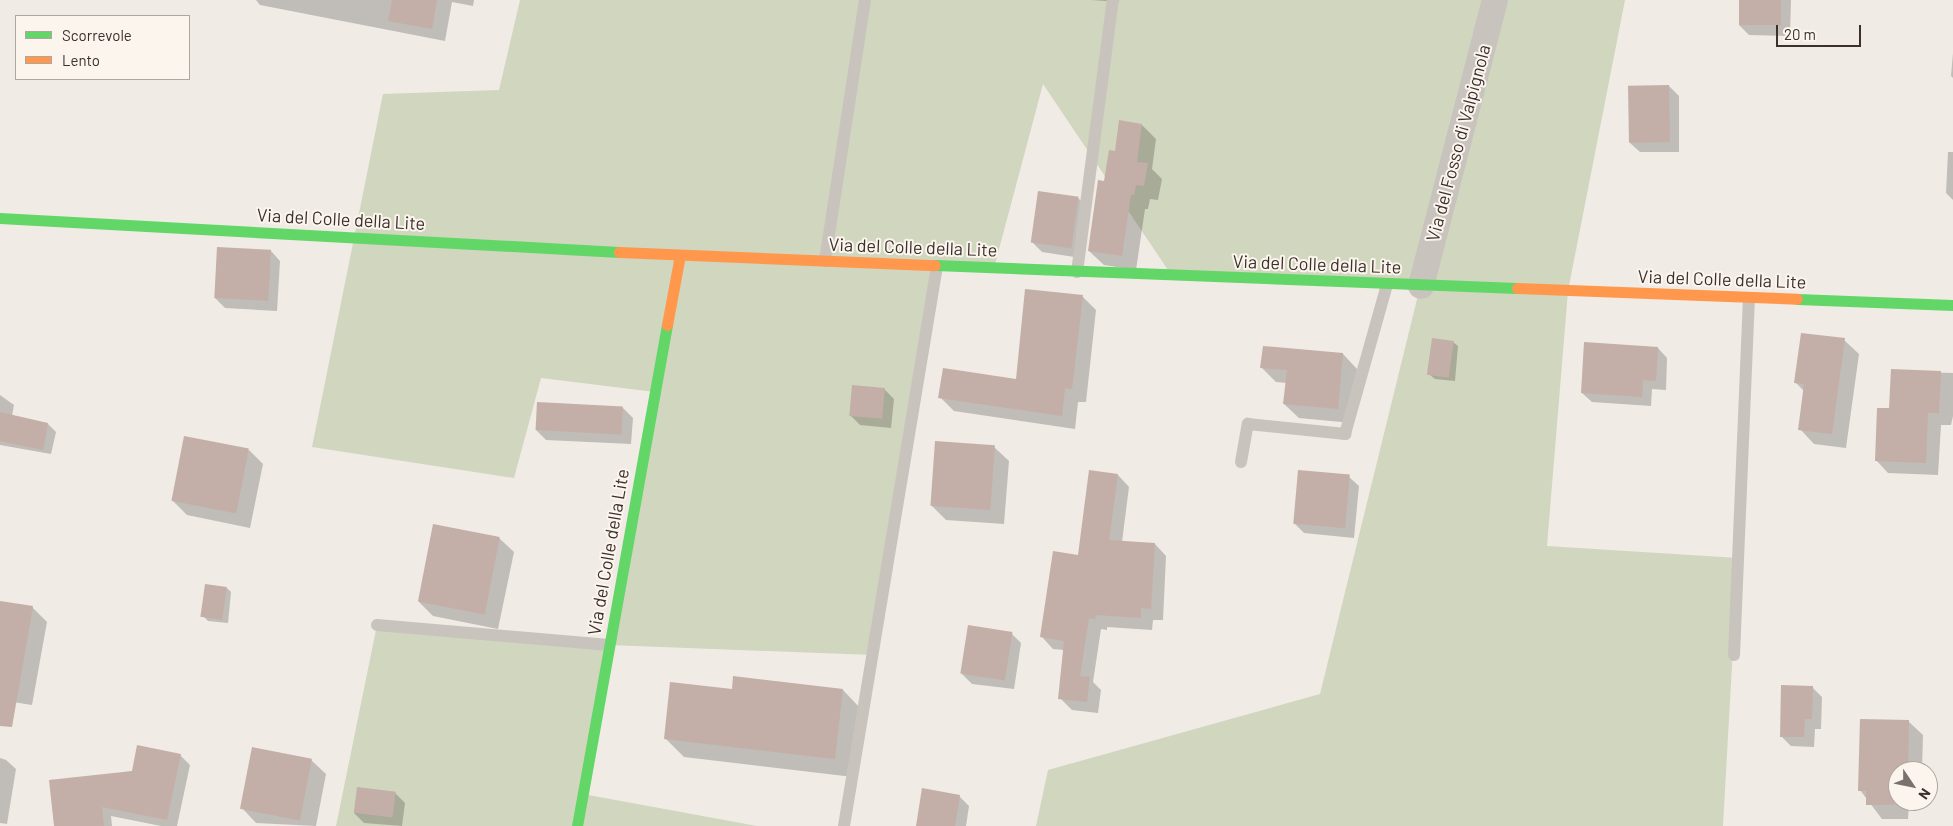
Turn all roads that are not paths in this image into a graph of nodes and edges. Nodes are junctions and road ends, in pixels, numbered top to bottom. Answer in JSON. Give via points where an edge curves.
{"nodes":[{"id":1,"x":865,"y":0,"type":"edge"},
{"id":2,"x":1113,"y":0,"type":"edge"},
{"id":3,"x":1496,"y":0,"type":"edge"},
{"id":4,"x":0,"y":218,"type":"edge"},
{"id":5,"x":680,"y":255,"type":"junction"},
{"id":6,"x":825,"y":261,"type":"junction"},
{"id":7,"x":937,"y":266,"type":"junction"},
{"id":8,"x":1078,"y":272,"type":"junction"},
{"id":9,"x":1387,"y":285,"type":"junction"},
{"id":10,"x":1421,"y":286,"type":"junction"},
{"id":11,"x":1749,"y":298,"type":"junction"},
{"id":12,"x":1953,"y":305,"type":"edge"},
{"id":13,"x":1241,"y":462,"type":"dead end"},
{"id":14,"x":376,"y":625,"type":"dead end"},
{"id":15,"x":609,"y":645,"type":"junction"},
{"id":16,"x":1734,"y":655,"type":"dead end"},
{"id":17,"x":577,"y":826,"type":"edge"},
{"id":18,"x":844,"y":826,"type":"edge"}],
"edges":[{"from":1,"to":6,"type":"lane"},
{"from":2,"to":8,"type":"lane"},
{"from":3,"to":10,"type":"street","name":"Via del Fosso di Valpignola"},
{"from":4,"to":5,"type":"street","name":"Via del Colle della Lite"},
{"from":5,"to":6,"type":"street","name":"Via del Colle della Lite"},
{"from":5,"to":15,"type":"street","name":"Via del Colle della Lite"},
{"from":6,"to":7,"type":"street","name":"Via del Colle della Lite"},
{"from":7,"to":8,"type":"street","name":"Via del Colle della Lite"},
{"from":7,"to":18,"type":"lane"},
{"from":8,"to":9,"type":"street","name":"Via del Colle della Lite"},
{"from":9,"to":10,"type":"street","name":"Via del Colle della Lite"},
{"from":9,"to":13,"type":"lane","via":[[1345,434],[1248,424]]},
{"from":10,"to":11,"type":"street","name":"Via del Colle della Lite"},
{"from":11,"to":12,"type":"street","name":"Via del Colle della Lite"},
{"from":11,"to":16,"type":"lane"},
{"from":14,"to":15,"type":"lane"},
{"from":15,"to":17,"type":"street","name":"Via del Colle della Lite"}]}
